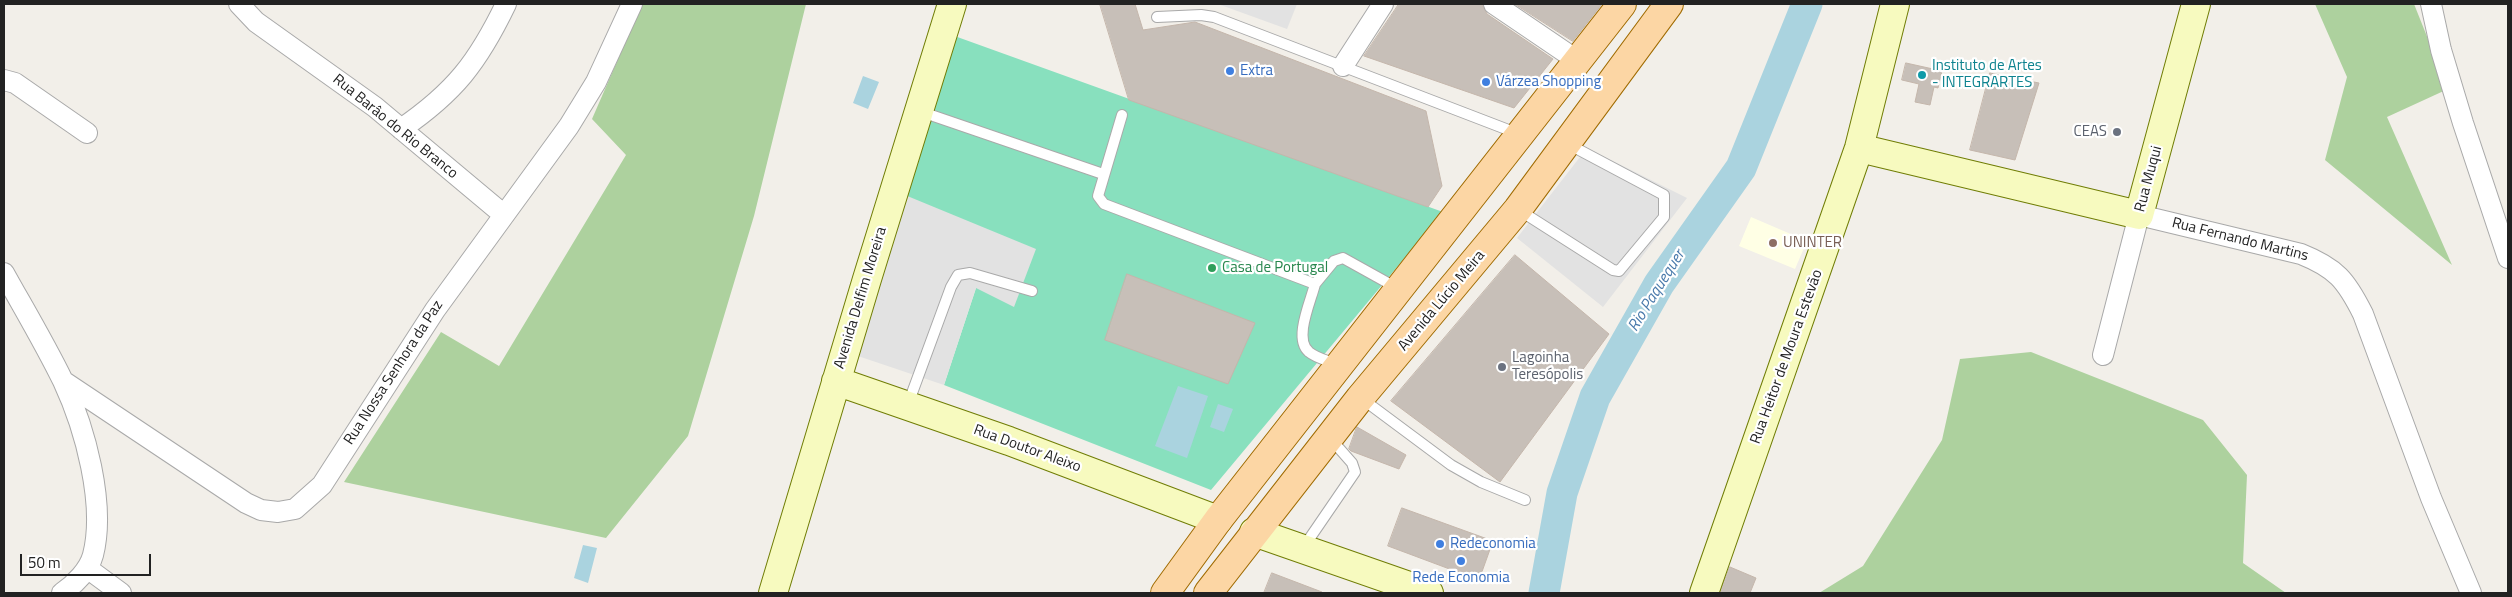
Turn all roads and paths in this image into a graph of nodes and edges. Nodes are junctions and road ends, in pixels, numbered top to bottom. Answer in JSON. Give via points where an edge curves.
{"nodes":[{"id":1,"x":239,"y":4,"type":"edge"},
{"id":2,"x":506,"y":4,"type":"edge"},
{"id":3,"x":632,"y":4,"type":"edge"},
{"id":4,"x":952,"y":4,"type":"edge"},
{"id":5,"x":1383,"y":4,"type":"edge"},
{"id":6,"x":1494,"y":4,"type":"edge"},
{"id":7,"x":1622,"y":4,"type":"edge"},
{"id":8,"x":1669,"y":4,"type":"edge"},
{"id":9,"x":1895,"y":4,"type":"edge"},
{"id":10,"x":2196,"y":4,"type":"edge"},
{"id":11,"x":2431,"y":4,"type":"edge"},
{"id":12,"x":1157,"y":17,"type":"dead end"},
{"id":13,"x":1578,"y":61,"type":"junction"},
{"id":14,"x":1343,"y":66,"type":"junction"},
{"id":15,"x":4,"y":80,"type":"edge"},
{"id":16,"x":918,"y":111,"type":"junction"},
{"id":17,"x":1122,"y":116,"type":"dead end"},
{"id":18,"x":401,"y":128,"type":"junction"},
{"id":19,"x":87,"y":133,"type":"dead end"},
{"id":20,"x":1520,"y":134,"type":"junction"},
{"id":21,"x":1568,"y":144,"type":"junction"},
{"id":22,"x":1859,"y":148,"type":"junction"},
{"id":23,"x":1103,"y":174,"type":"junction"},
{"id":24,"x":1518,"y":209,"type":"junction"},
{"id":25,"x":504,"y":215,"type":"junction"},
{"id":26,"x":2139,"y":215,"type":"junction"},
{"id":27,"x":2508,"y":258,"type":"edge"},
{"id":28,"x":4,"y":274,"type":"edge"},
{"id":29,"x":1315,"y":284,"type":"junction"},
{"id":30,"x":1398,"y":289,"type":"junction"},
{"id":31,"x":1032,"y":291,"type":"dead end"},
{"id":32,"x":2103,"y":355,"type":"dead end"},
{"id":33,"x":1339,"y":366,"type":"junction"},
{"id":34,"x":63,"y":381,"type":"junction"},
{"id":35,"x":836,"y":382,"type":"junction"},
{"id":36,"x":1360,"y":398,"type":"junction"},
{"id":37,"x":907,"y":407,"type":"junction"},
{"id":38,"x":1329,"y":437,"type":"junction"},
{"id":39,"x":1525,"y":500,"type":"dead end"},
{"id":40,"x":1218,"y":520,"type":"junction"},
{"id":41,"x":1254,"y":532,"type":"junction"},
{"id":42,"x":1302,"y":548,"type":"junction"},
{"id":43,"x":87,"y":568,"type":"junction"},
{"id":44,"x":62,"y":593,"type":"edge"},
{"id":45,"x":121,"y":593,"type":"edge"},
{"id":46,"x":773,"y":593,"type":"edge"},
{"id":47,"x":1165,"y":593,"type":"edge"},
{"id":48,"x":1208,"y":593,"type":"edge"},
{"id":49,"x":1429,"y":593,"type":"edge"},
{"id":50,"x":1704,"y":593,"type":"edge"},
{"id":51,"x":2471,"y":593,"type":"edge"}],
"edges":[{"from":1,"to":18,"type":"street","name":"Rua Barâo do Rio Branco","via":[[256,22]]},
{"from":2,"to":18,"type":"street","via":[[493,31],[454,88]]},
{"from":3,"to":25,"type":"street","name":"Rua Nossa Senhora da Paz","via":[[591,89],[544,162]]},
{"from":4,"to":16,"type":"main road","name":"Avenida Delfim Moreira"},
{"from":5,"to":14,"type":"street"},
{"from":6,"to":13,"type":"street"},
{"from":7,"to":13,"type":"main road"},
{"from":8,"to":21,"type":"main road","name":"Avenida Lúcio Meira"},
{"from":9,"to":22,"type":"main road","name":"Rua Heitor de Moura Estevão"},
{"from":10,"to":26,"type":"main road","name":"Rua Muqui"},
{"from":11,"to":27,"type":"street","via":[[2463,123]]},
{"from":12,"to":14,"type":"lane","via":[[1214,17]]},
{"from":13,"to":20,"type":"main road"},
{"from":14,"to":20,"type":"lane"},
{"from":15,"to":19,"type":"street","via":[[15,82]]},
{"from":16,"to":23,"type":"lane"},
{"from":16,"to":35,"type":"main road","name":"Avenida Delfim Moreira"},
{"from":17,"to":23,"type":"lane"},
{"from":18,"to":25,"type":"street","name":"Rua Barâo do Rio Branco"},
{"from":20,"to":30,"type":"main road"},
{"from":21,"to":24,"type":"main road","name":"Avenida Lúcio Meira"},
{"from":21,"to":24,"type":"lane","via":[[1664,195],[1664,218],[1619,271]]},
{"from":22,"to":26,"type":"main road","name":"Rua Fernando Martins"},
{"from":22,"to":50,"type":"main road","name":"Rua Heitor de Moura Estevão"},
{"from":23,"to":29,"type":"lane","via":[[1098,196],[1104,204]]},
{"from":24,"to":36,"type":"main road","name":"Avenida Lúcio Meira"},
{"from":25,"to":34,"type":"street","name":"Rua Nossa Senhora da Paz","via":[[435,310],[322,485],[295,509],[278,512],[246,503]]},
{"from":26,"to":32,"type":"street","name":"Rua Muqui"},
{"from":26,"to":51,"type":"street","name":"Rua Fernando Martins","via":[[2301,254],[2337,273],[2349,287],[2363,314],[2431,498]]},
{"from":28,"to":34,"type":"street"},
{"from":29,"to":30,"type":"lane","via":[[1334,261],[1343,258]]},
{"from":29,"to":33,"type":"lane","via":[[1301,336],[1303,345],[1309,352]]},
{"from":30,"to":33,"type":"main road"},
{"from":31,"to":37,"type":"lane","via":[[970,273],[958,275]]},
{"from":33,"to":40,"type":"main road"},
{"from":34,"to":43,"type":"street","via":[[81,428],[97,513],[93,556]]},
{"from":35,"to":37,"type":"main road","name":"Rua Doutor Aleixo"},
{"from":35,"to":46,"type":"main road","name":"Avenida Delfim Moreira"},
{"from":36,"to":38,"type":"main road","name":"Avenida Lúcio Meira"},
{"from":36,"to":39,"type":"lane","via":[[1451,465],[1481,482]]},
{"from":37,"to":40,"type":"main road","name":"Rua Doutor Aleixo","via":[[1009,441]]},
{"from":38,"to":41,"type":"main road","name":"Avenida Lúcio Meira"},
{"from":38,"to":42,"type":"lane","via":[[1352,463],[1355,472]]},
{"from":40,"to":47,"type":"main road"},
{"from":41,"to":42,"type":"main road"},
{"from":41,"to":48,"type":"main road","name":"Avenida Lúcio Meira"},
{"from":42,"to":49,"type":"main road"},
{"from":43,"to":44,"type":"street"},
{"from":43,"to":45,"type":"street"}]}
